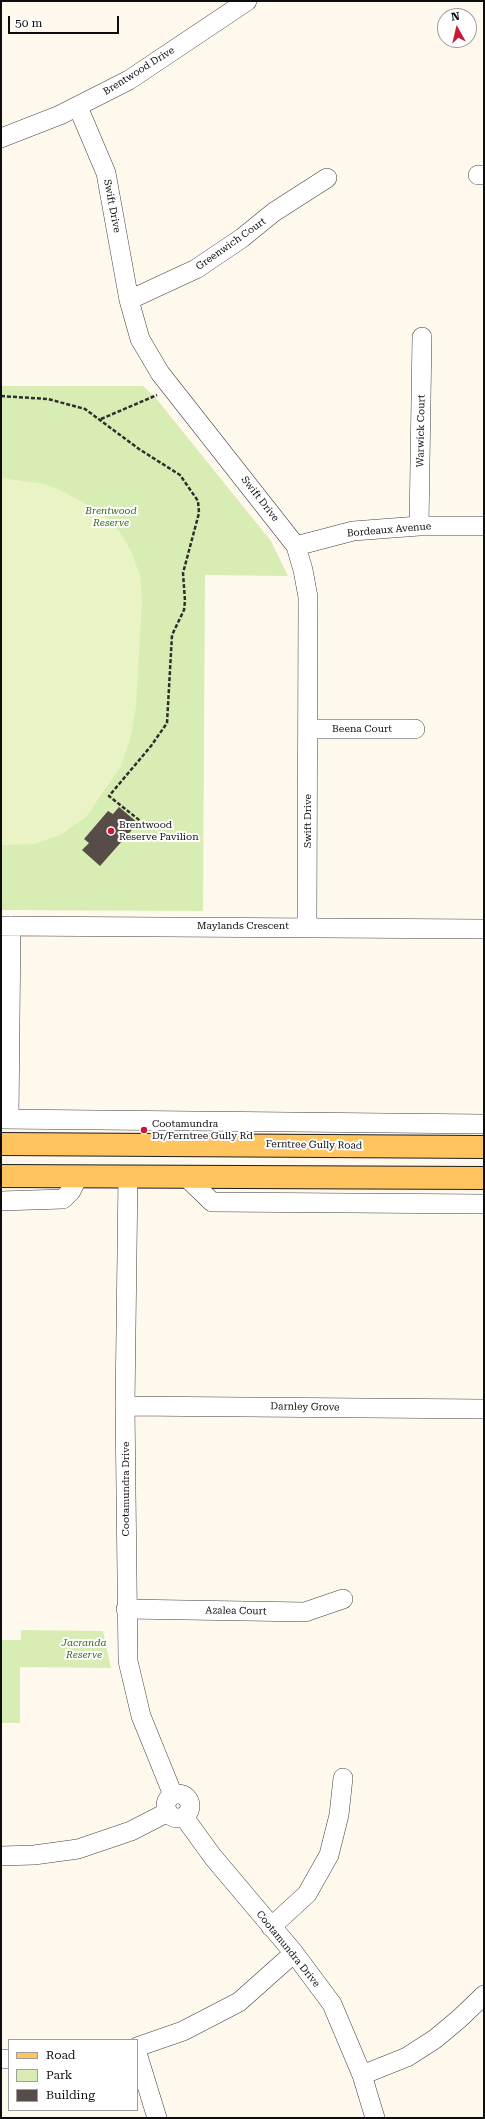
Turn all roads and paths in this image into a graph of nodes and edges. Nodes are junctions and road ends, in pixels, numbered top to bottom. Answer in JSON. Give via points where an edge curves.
{"nodes":[{"id":1,"x":247,"y":1,"type":"edge"},
{"id":2,"x":78,"y":107,"type":"junction"},
{"id":3,"x":1,"y":138,"type":"edge"},
{"id":4,"x":327,"y":178,"type":"dead end"},
{"id":5,"x":129,"y":300,"type":"junction"},
{"id":6,"x":422,"y":337,"type":"dead end"},
{"id":7,"x":158,"y":394,"type":"dead end"},
{"id":8,"x":1,"y":396,"type":"edge"},
{"id":9,"x":101,"y":419,"type":"junction"},
{"id":10,"x":419,"y":526,"type":"junction"},
{"id":11,"x":484,"y":526,"type":"edge"},
{"id":12,"x":296,"y":546,"type":"junction"},
{"id":13,"x":415,"y":729,"type":"dead end"},
{"id":14,"x":309,"y":730,"type":"junction"},
{"id":15,"x":148,"y":827,"type":"dead end"},
{"id":16,"x":6,"y":926,"type":"edge"},
{"id":17,"x":307,"y":926,"type":"junction"},
{"id":18,"x":484,"y":929,"type":"edge"},
{"id":19,"x":5,"y":1119,"type":"edge"},
{"id":20,"x":484,"y":1124,"type":"edge"},
{"id":21,"x":127,"y":1143,"type":"junction"},
{"id":22,"x":1,"y":1144,"type":"edge"},
{"id":23,"x":484,"y":1147,"type":"edge"},
{"id":24,"x":1,"y":1176,"type":"edge"},
{"id":25,"x":128,"y":1176,"type":"junction"},
{"id":26,"x":185,"y":1176,"type":"junction"},
{"id":27,"x":78,"y":1177,"type":"junction"},
{"id":28,"x":484,"y":1178,"type":"edge"},
{"id":29,"x":1,"y":1201,"type":"edge"},
{"id":30,"x":484,"y":1204,"type":"edge"},
{"id":31,"x":125,"y":1406,"type":"junction"},
{"id":32,"x":484,"y":1409,"type":"edge"},
{"id":33,"x":343,"y":1599,"type":"dead end"},
{"id":34,"x":126,"y":1609,"type":"junction"},
{"id":35,"x":343,"y":1778,"type":"dead end"},
{"id":36,"x":175,"y":1808,"type":"junction"},
{"id":37,"x":1,"y":1856,"type":"edge"},
{"id":38,"x":271,"y":1927,"type":"junction"},
{"id":39,"x":294,"y":1952,"type":"junction"},
{"id":40,"x":484,"y":1995,"type":"edge"},
{"id":41,"x":138,"y":2047,"type":"edge"},
{"id":42,"x":138,"y":2056,"type":"edge"},
{"id":43,"x":362,"y":2075,"type":"junction"},
{"id":44,"x":157,"y":2118,"type":"edge"},
{"id":45,"x":375,"y":2118,"type":"edge"}],
"edges":[{"from":1,"to":2,"type":"street","name":"Brentwood Drive","via":[[129,80]]},
{"from":2,"to":3,"type":"street","name":"Brentwood Drive"},
{"from":2,"to":5,"type":"street","name":"Swift Drive","via":[[107,178]]},
{"from":4,"to":5,"type":"street","name":"Greenwich Court","via":[[274,212],[242,238],[196,269]]},
{"from":5,"to":12,"type":"street","name":"Swift Drive","via":[[140,339],[160,373]]},
{"from":6,"to":10,"type":"street","name":"Warwick Court"},
{"from":7,"to":9,"type":"path"},
{"from":8,"to":9,"type":"path","via":[[69,403]]},
{"from":9,"to":15,"type":"path","via":[[139,449],[180,475],[198,501],[199,513],[183,573],[184,610],[172,635],[167,723],[109,796]]},
{"from":10,"to":11,"type":"street","name":"Bordeaux Avenue"},
{"from":10,"to":12,"type":"street","name":"Bordeaux Avenue","via":[[353,531]]},
{"from":12,"to":14,"type":"street","name":"Swift Drive","via":[[308,598]]},
{"from":13,"to":14,"type":"street","name":"Beena Court"},
{"from":14,"to":17,"type":"street","name":"Swift Drive"},
{"from":16,"to":17,"type":"street","name":"Maylands Crescent"},
{"from":16,"to":19,"type":"street"},
{"from":17,"to":18,"type":"street","name":"Maylands Crescent"},
{"from":19,"to":20,"type":"street"},
{"from":21,"to":22,"type":"main road","name":"Ferntree Gully Road"},
{"from":21,"to":23,"type":"main road","name":"Ferntree Gully Road"},
{"from":21,"to":25,"type":"main road"},
{"from":24,"to":27,"type":"main road"},
{"from":25,"to":26,"type":"main road"},
{"from":25,"to":27,"type":"main road"},
{"from":25,"to":31,"type":"street","name":"Cootamundra Drive"},
{"from":26,"to":28,"type":"main road"},
{"from":26,"to":30,"type":"street","via":[[212,1202]]},
{"from":27,"to":29,"type":"street","via":[[63,1199]]},
{"from":31,"to":32,"type":"street","name":"Darnley Grove"},
{"from":31,"to":34,"type":"street","name":"Cootamundra Drive"},
{"from":33,"to":34,"type":"street","name":"Azalea Court","via":[[305,1612]]},
{"from":34,"to":36,"type":"street","name":"Cootamundra Drive","via":[[128,1660],[141,1716]]},
{"from":35,"to":38,"type":"street","via":[[339,1815],[328,1855],[307,1894]]},
{"from":36,"to":37,"type":"street","via":[[120,1836],[78,1849]]},
{"from":36,"to":38,"type":"street","name":"Cootamundra Drive"},
{"from":38,"to":39,"type":"street","name":"Cootamundra Drive"},
{"from":39,"to":41,"type":"street","via":[[239,2002],[183,2031]]},
{"from":39,"to":43,"type":"street","name":"Cootamundra Drive","via":[[332,2004]]},
{"from":40,"to":43,"type":"street","via":[[459,2019],[407,2057]]},
{"from":42,"to":44,"type":"street"},
{"from":43,"to":45,"type":"street","name":"Cootamundra Drive"}]}
